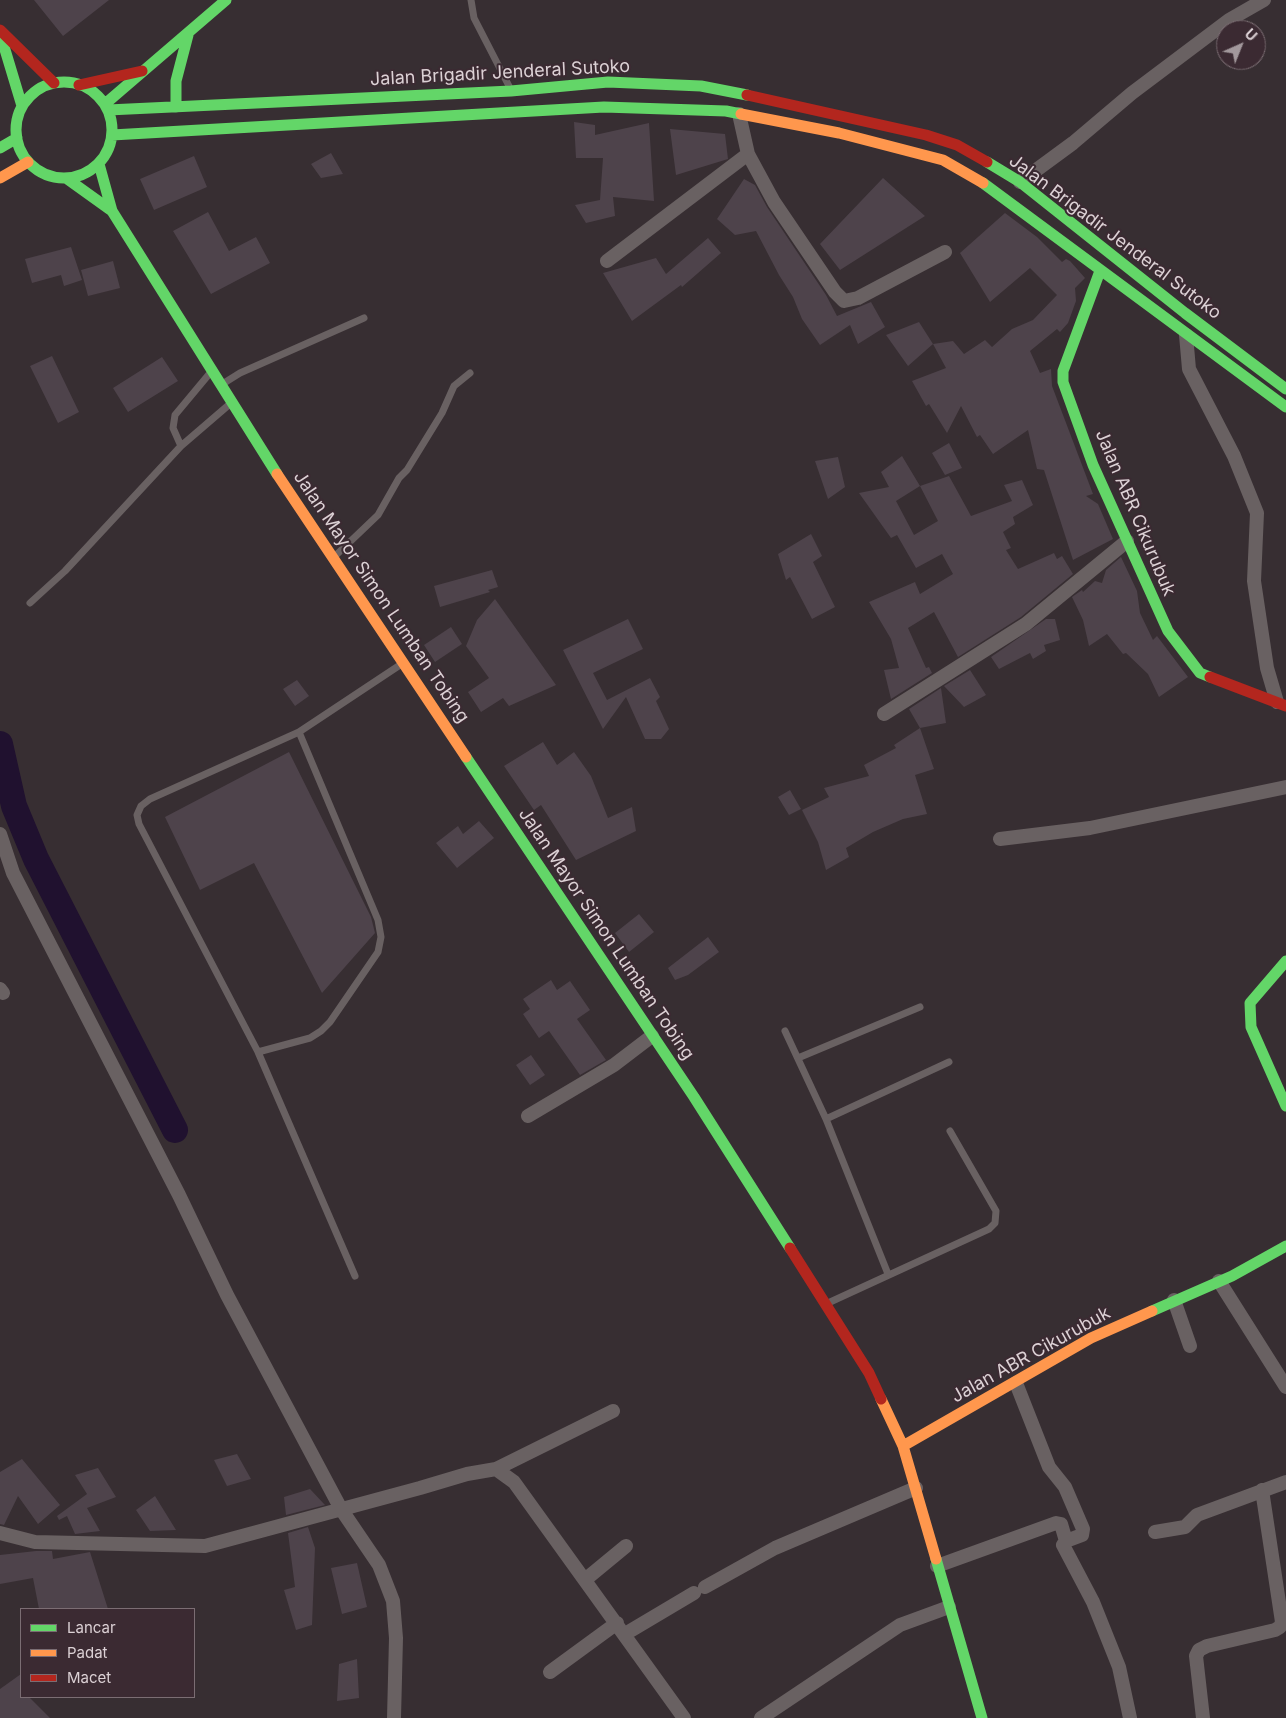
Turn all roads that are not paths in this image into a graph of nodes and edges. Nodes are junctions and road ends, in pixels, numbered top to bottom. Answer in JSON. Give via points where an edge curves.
{"nodes":[{"id":1,"x":226,"y":0,"type":"edge"},
{"id":2,"x":472,"y":0,"type":"edge"},
{"id":3,"x":1264,"y":0,"type":"edge"},
{"id":4,"x":0,"y":32,"type":"edge"},
{"id":5,"x":188,"y":35,"type":"junction"},
{"id":6,"x":144,"y":70,"type":"junction"},
{"id":7,"x":54,"y":83,"type":"junction"},
{"id":8,"x":79,"y":85,"type":"junction"},
{"id":9,"x":512,"y":91,"type":"junction"},
{"id":10,"x":606,"y":94,"type":"junction"},
{"id":11,"x":22,"y":106,"type":"junction"},
{"id":12,"x":106,"y":107,"type":"junction"},
{"id":13,"x":176,"y":107,"type":"junction"},
{"id":14,"x":739,"y":114,"type":"junction"},
{"id":15,"x":842,"y":116,"type":"junction"},
{"id":16,"x":839,"y":133,"type":"junction"},
{"id":17,"x":112,"y":135,"type":"junction"},
{"id":18,"x":17,"y":138,"type":"junction"},
{"id":19,"x":0,"y":148,"type":"edge"},
{"id":20,"x":748,"y":154,"type":"junction"},
{"id":21,"x":28,"y":162,"type":"junction"},
{"id":22,"x":98,"y":164,"type":"junction"},
{"id":23,"x":0,"y":178,"type":"edge"},
{"id":24,"x":66,"y":178,"type":"junction"},
{"id":25,"x":1020,"y":182,"type":"junction"},
{"id":26,"x":112,"y":211,"type":"junction"},
{"id":27,"x":945,"y":252,"type":"dead end"},
{"id":28,"x":607,"y":262,"type":"dead end"},
{"id":29,"x":1100,"y":271,"type":"junction"},
{"id":30,"x":1179,"y":308,"type":"junction"},
{"id":31,"x":364,"y":318,"type":"dead end"},
{"id":32,"x":1168,"y":321,"type":"junction"},
{"id":33,"x":1186,"y":335,"type":"junction"},
{"id":34,"x":213,"y":370,"type":"junction"},
{"id":35,"x":470,"y":373,"type":"dead end"},
{"id":36,"x":222,"y":385,"type":"junction"},
{"id":37,"x":1286,"y":389,"type":"edge"},
{"id":38,"x":232,"y":402,"type":"junction"},
{"id":39,"x":1286,"y":407,"type":"edge"},
{"id":40,"x":180,"y":446,"type":"junction"},
{"id":41,"x":1127,"y":541,"type":"junction"},
{"id":42,"x":333,"y":558,"type":"junction"},
{"id":43,"x":30,"y":603,"type":"dead end"},
{"id":44,"x":403,"y":664,"type":"junction"},
{"id":45,"x":1281,"y":704,"type":"edge"},
{"id":46,"x":884,"y":714,"type":"dead end"},
{"id":47,"x":299,"y":732,"type":"junction"},
{"id":48,"x":1286,"y":787,"type":"edge"},
{"id":49,"x":0,"y":834,"type":"edge"},
{"id":50,"x":1000,"y":839,"type":"dead end"},
{"id":51,"x":1286,"y":961,"type":"edge"},
{"id":52,"x":920,"y":1007,"type":"dead end"},
{"id":53,"x":785,"y":1030,"type":"dead end"},
{"id":54,"x":652,"y":1036,"type":"junction"},
{"id":55,"x":258,"y":1052,"type":"junction"},
{"id":56,"x":798,"y":1058,"type":"junction"},
{"id":57,"x":949,"y":1062,"type":"dead end"},
{"id":58,"x":1286,"y":1106,"type":"edge"},
{"id":59,"x":528,"y":1116,"type":"dead end"},
{"id":60,"x":826,"y":1119,"type":"junction"},
{"id":61,"x":950,"y":1131,"type":"dead end"},
{"id":62,"x":1286,"y":1246,"type":"edge"},
{"id":63,"x":888,"y":1274,"type":"junction"},
{"id":64,"x":355,"y":1276,"type":"dead end"},
{"id":65,"x":1219,"y":1281,"type":"junction"},
{"id":66,"x":1174,"y":1300,"type":"junction"},
{"id":67,"x":826,"y":1304,"type":"junction"},
{"id":68,"x":1190,"y":1346,"type":"dead end"},
{"id":69,"x":1016,"y":1383,"type":"junction"},
{"id":70,"x":1286,"y":1387,"type":"edge"},
{"id":71,"x":613,"y":1411,"type":"dead end"},
{"id":72,"x":904,"y":1446,"type":"junction"},
{"id":73,"x":496,"y":1469,"type":"junction"},
{"id":74,"x":1286,"y":1482,"type":"edge"},
{"id":75,"x":916,"y":1488,"type":"junction"},
{"id":76,"x":1262,"y":1490,"type":"junction"},
{"id":77,"x":342,"y":1509,"type":"junction"},
{"id":78,"x":1155,"y":1532,"type":"dead end"},
{"id":79,"x":0,"y":1533,"type":"edge"},
{"id":80,"x":1066,"y":1541,"type":"junction"},
{"id":81,"x":626,"y":1546,"type":"dead end"},
{"id":82,"x":937,"y":1566,"type":"junction"},
{"id":83,"x":586,"y":1580,"type":"junction"},
{"id":84,"x":949,"y":1607,"type":"junction"},
{"id":85,"x":621,"y":1629,"type":"junction"},
{"id":86,"x":550,"y":1672,"type":"dead end"},
{"id":87,"x":394,"y":1718,"type":"edge"},
{"id":88,"x":684,"y":1718,"type":"edge"},
{"id":89,"x":761,"y":1718,"type":"edge"},
{"id":90,"x":982,"y":1718,"type":"edge"},
{"id":91,"x":1130,"y":1718,"type":"edge"},
{"id":92,"x":1203,"y":1718,"type":"edge"}],
"edges":[{"from":1,"to":5,"type":"street"},
{"from":2,"to":9,"type":"lane","via":[[474,18]]},
{"from":3,"to":25,"type":"street","via":[[1230,20],[1132,93]]},
{"from":4,"to":7,"type":"street"},
{"from":4,"to":11,"type":"street"},
{"from":5,"to":6,"type":"street"},
{"from":5,"to":13,"type":"street","via":[[176,80]]},
{"from":6,"to":8,"type":"street"},
{"from":6,"to":12,"type":"street"},
{"from":7,"to":8,"type":"street"},
{"from":7,"to":11,"type":"street","via":[[36,91]]},
{"from":8,"to":12,"type":"street","via":[[93,92]]},
{"from":9,"to":10,"type":"street","name":"Jalan Brigadir Jenderal Sutoko"},
{"from":9,"to":13,"type":"street","name":"Jalan Brigadir Jenderal Sutoko"},
{"from":10,"to":14,"type":"street"},
{"from":10,"to":15,"type":"street","name":"Jalan Brigadir Jenderal Sutoko","via":[[701,86]]},
{"from":10,"to":17,"type":"street"},
{"from":11,"to":18,"type":"street"},
{"from":12,"to":13,"type":"street","name":"Jalan Brigadir Jenderal Sutoko"},
{"from":12,"to":17,"type":"street"},
{"from":14,"to":16,"type":"street"},
{"from":14,"to":20,"type":"street"},
{"from":15,"to":16,"type":"street"},
{"from":15,"to":25,"type":"street","name":"Jalan Brigadir Jenderal Sutoko","via":[[926,135],[957,146]]},
{"from":16,"to":29,"type":"street","via":[[943,160],[990,188]]},
{"from":17,"to":22,"type":"street","via":[[108,151]]},
{"from":18,"to":19,"type":"street"},
{"from":18,"to":21,"type":"street"},
{"from":20,"to":27,"type":"street","via":[[774,202],[844,302],[858,298]]},
{"from":20,"to":28,"type":"street"},
{"from":21,"to":23,"type":"street"},
{"from":21,"to":24,"type":"street","via":[[44,174]]},
{"from":22,"to":24,"type":"street","via":[[83,176]]},
{"from":22,"to":26,"type":"street","name":"Jalan Mayor Simon Lumban Tobing"},
{"from":24,"to":26,"type":"street","name":"Jalan Mayor Simon Lumban Tobing"},
{"from":25,"to":30,"type":"street","name":"Jalan Brigadir Jenderal Sutoko"},
{"from":26,"to":34,"type":"street","name":"Jalan Mayor Simon Lumban Tobing"},
{"from":29,"to":32,"type":"street"},
{"from":29,"to":41,"type":"street","name":"Jalan ABR Cikurubuk","via":[[1063,371],[1063,382],[1093,465]]},
{"from":30,"to":32,"type":"street"},
{"from":30,"to":37,"type":"street","name":"Jalan Brigadir Jenderal Sutoko"},
{"from":31,"to":36,"type":"lane","via":[[240,373]]},
{"from":32,"to":33,"type":"street"},
{"from":33,"to":39,"type":"street"},
{"from":33,"to":45,"type":"street","via":[[1188,369],[1234,456],[1257,512],[1254,582],[1267,668]]},
{"from":34,"to":36,"type":"street","name":"Jalan Mayor Simon Lumban Tobing"},
{"from":34,"to":40,"type":"lane","via":[[175,415],[173,428]]},
{"from":35,"to":42,"type":"lane","via":[[454,386],[442,412],[378,515]]},
{"from":36,"to":38,"type":"street","name":"Jalan Mayor Simon Lumban Tobing"},
{"from":38,"to":40,"type":"lane"},
{"from":38,"to":42,"type":"street","name":"Jalan Mayor Simon Lumban Tobing"},
{"from":40,"to":43,"type":"lane","via":[[65,571]]},
{"from":41,"to":45,"type":"street","name":"Jalan ABR Cikurubuk","via":[[1168,631],[1200,673]]},
{"from":41,"to":46,"type":"street","via":[[1026,624]]},
{"from":42,"to":44,"type":"street","name":"Jalan Mayor Simon Lumban Tobing"},
{"from":44,"to":47,"type":"lane"},
{"from":44,"to":54,"type":"street","name":"Jalan Mayor Simon Lumban Tobing"},
{"from":47,"to":55,"type":"lane","via":[[378,920],[381,937],[378,952],[321,1031],[310,1038]]},
{"from":47,"to":55,"type":"lane","via":[[150,799],[137,815]]},
{"from":48,"to":50,"type":"street","via":[[1090,828]]},
{"from":49,"to":77,"type":"street","via":[[13,873],[57,962]]},
{"from":51,"to":58,"type":"street","via":[[1250,1003],[1251,1027]]},
{"from":52,"to":56,"type":"lane"},
{"from":53,"to":56,"type":"lane"},
{"from":54,"to":59,"type":"street","via":[[614,1065]]},
{"from":54,"to":67,"type":"street","name":"Jalan Mayor Simon Lumban Tobing"},
{"from":55,"to":64,"type":"lane"},
{"from":56,"to":60,"type":"lane"},
{"from":57,"to":60,"type":"lane"},
{"from":60,"to":63,"type":"lane"},
{"from":61,"to":63,"type":"lane","via":[[996,1211],[996,1223]]},
{"from":62,"to":65,"type":"street","name":"Jalan ABR Cikurubuk"},
{"from":63,"to":67,"type":"lane"},
{"from":65,"to":66,"type":"street","name":"Jalan ABR Cikurubuk"},
{"from":65,"to":70,"type":"street"},
{"from":66,"to":68,"type":"street"},
{"from":66,"to":69,"type":"street","name":"Jalan ABR Cikurubuk","via":[[1091,1338]]},
{"from":67,"to":72,"type":"street","name":"Jalan Mayor Simon Lumban Tobing","via":[[869,1374]]},
{"from":69,"to":72,"type":"street","name":"Jalan ABR Cikurubuk"},
{"from":69,"to":80,"type":"street","via":[[1049,1467],[1065,1486],[1083,1529],[1082,1535]]},
{"from":71,"to":73,"type":"street"},
{"from":72,"to":75,"type":"street","name":"Jalan Mayor Simon Lumban Tobing"},
{"from":73,"to":77,"type":"street"},
{"from":73,"to":83,"type":"street","via":[[514,1482]]},
{"from":74,"to":76,"type":"street"},
{"from":75,"to":82,"type":"street","name":"Jalan Mayor Simon Lumban Tobing"},
{"from":75,"to":85,"type":"street","via":[[775,1548]]},
{"from":76,"to":78,"type":"street","via":[[1197,1515],[1185,1528]]},
{"from":76,"to":92,"type":"street","via":[[1282,1622],[1275,1630],[1199,1650],[1196,1656]]},
{"from":77,"to":79,"type":"street","via":[[205,1546],[35,1542]]},
{"from":77,"to":87,"type":"street","via":[[379,1566],[393,1601],[396,1638]]},
{"from":80,"to":82,"type":"street","via":[[1061,1524],[1056,1522]]},
{"from":80,"to":91,"type":"street","via":[[1063,1544],[1093,1602],[1119,1667]]},
{"from":81,"to":83,"type":"street"},
{"from":82,"to":84,"type":"street","name":"Jalan Mayor Simon Lumban Tobing"},
{"from":83,"to":85,"type":"street"},
{"from":84,"to":89,"type":"street","via":[[900,1625]]},
{"from":84,"to":90,"type":"street","name":"Jalan Mayor Simon Lumban Tobing"},
{"from":85,"to":86,"type":"street"},
{"from":85,"to":88,"type":"street"}]}
